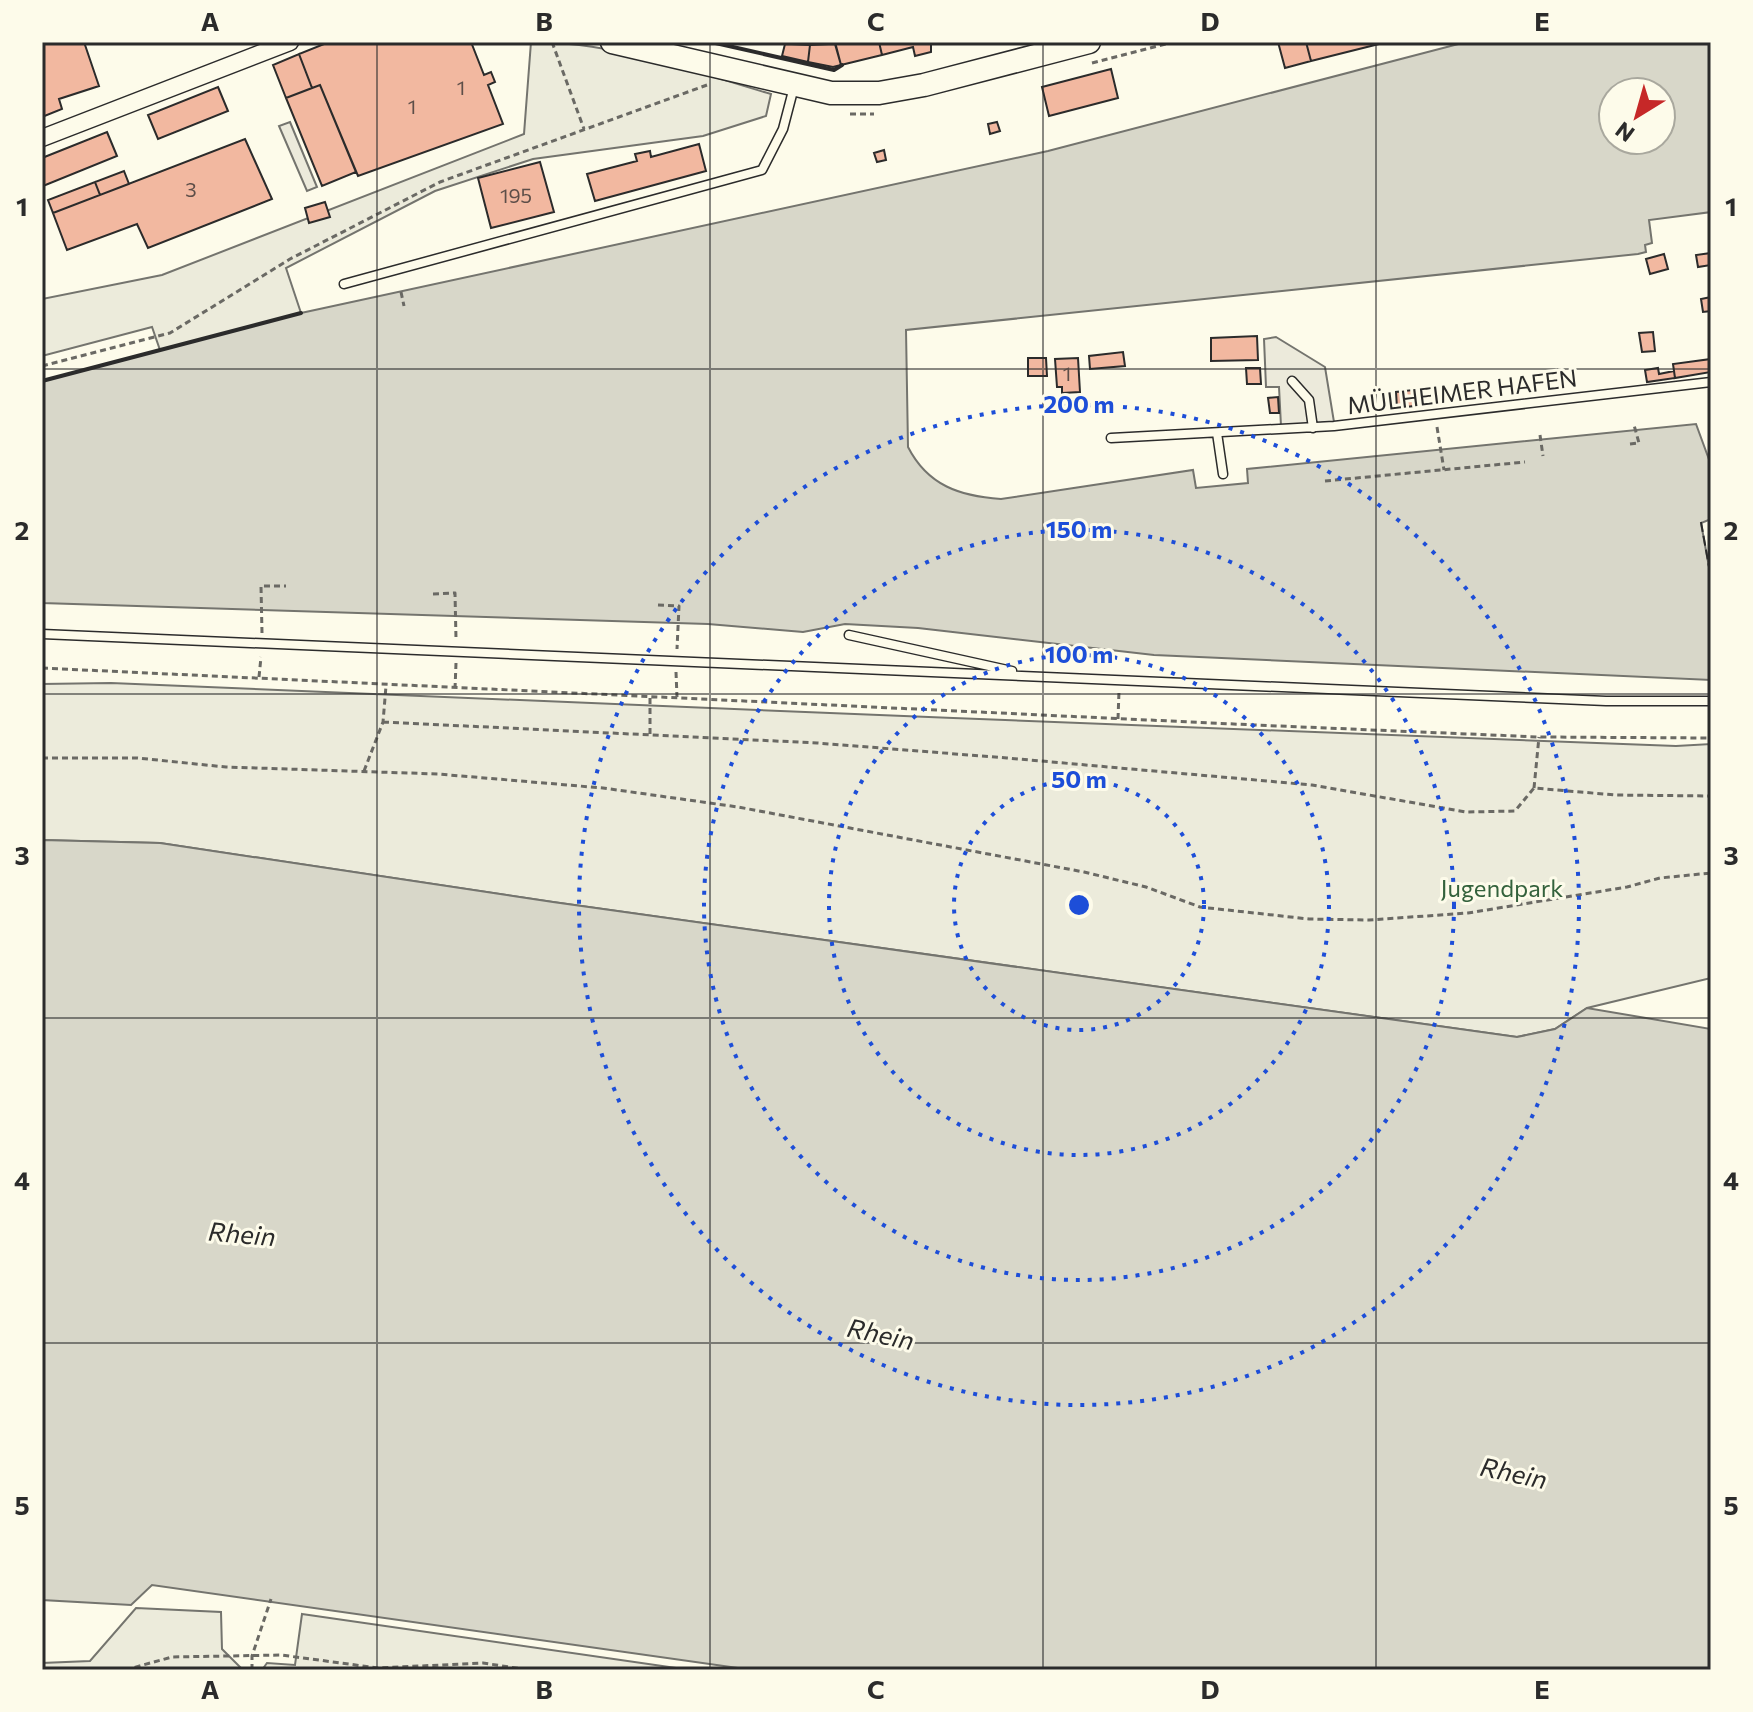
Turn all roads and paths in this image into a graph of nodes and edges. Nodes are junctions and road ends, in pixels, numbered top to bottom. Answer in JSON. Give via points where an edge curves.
{"nodes":[{"id":1,"x":290,"y":42,"type":"edge"},
{"id":2,"x":552,"y":42,"type":"edge"},
{"id":3,"x":612,"y":42,"type":"edge"},
{"id":4,"x":1089,"y":42,"type":"edge"},
{"id":5,"x":714,"y":83,"type":"dead end"},
{"id":6,"x":794,"y":86,"type":"junction"},
{"id":7,"x":584,"y":129,"type":"junction"},
{"id":8,"x":42,"y":138,"type":"edge"},
{"id":9,"x":344,"y":284,"type":"dead end"},
{"id":10,"x":401,"y":292,"type":"dead end"},
{"id":11,"x":404,"y":306,"type":"dead end"},
{"id":12,"x":42,"y":366,"type":"edge"},
{"id":13,"x":1292,"y":381,"type":"dead end"},
{"id":14,"x":1711,"y":382,"type":"edge"},
{"id":15,"x":1634,"y":425,"type":"dead end"},
{"id":16,"x":1437,"y":427,"type":"dead end"},
{"id":17,"x":1313,"y":428,"type":"junction"},
{"id":18,"x":1217,"y":433,"type":"junction"},
{"id":19,"x":1540,"y":435,"type":"dead end"},
{"id":20,"x":1111,"y":438,"type":"dead end"},
{"id":21,"x":1630,"y":444,"type":"dead end"},
{"id":22,"x":1543,"y":456,"type":"dead end"},
{"id":23,"x":1525,"y":462,"type":"dead end"},
{"id":24,"x":1444,"y":470,"type":"junction"},
{"id":25,"x":1223,"y":474,"type":"dead end"},
{"id":26,"x":1325,"y":481,"type":"dead end"},
{"id":27,"x":286,"y":586,"type":"dead end"},
{"id":28,"x":433,"y":594,"type":"dead end"},
{"id":29,"x":658,"y":605,"type":"dead end"},
{"id":30,"x":42,"y":634,"type":"edge"},
{"id":31,"x":849,"y":635,"type":"dead end"},
{"id":32,"x":262,"y":646,"type":"junction"},
{"id":33,"x":456,"y":652,"type":"junction"},
{"id":34,"x":676,"y":663,"type":"junction"},
{"id":35,"x":42,"y":668,"type":"edge"},
{"id":36,"x":1034,"y":676,"type":"junction"},
{"id":37,"x":259,"y":678,"type":"junction"},
{"id":38,"x":1119,"y":679,"type":"junction"},
{"id":39,"x":386,"y":686,"type":"junction"},
{"id":40,"x":455,"y":689,"type":"junction"},
{"id":41,"x":650,"y":698,"type":"junction"},
{"id":42,"x":677,"y":699,"type":"junction"},
{"id":43,"x":1711,"y":701,"type":"edge"},
{"id":44,"x":1118,"y":719,"type":"junction"},
{"id":45,"x":383,"y":722,"type":"junction"},
{"id":46,"x":650,"y":735,"type":"junction"},
{"id":47,"x":1539,"y":737,"type":"junction"},
{"id":48,"x":1711,"y":738,"type":"edge"},
{"id":49,"x":42,"y":758,"type":"edge"},
{"id":50,"x":364,"y":771,"type":"junction"},
{"id":51,"x":1534,"y":788,"type":"junction"},
{"id":52,"x":1711,"y":796,"type":"edge"},
{"id":53,"x":1711,"y":873,"type":"edge"},
{"id":54,"x":271,"y":1599,"type":"dead end"},
{"id":55,"x":252,"y":1656,"type":"junction"},
{"id":56,"x":125,"y":1670,"type":"edge"},
{"id":57,"x":252,"y":1670,"type":"edge"},
{"id":58,"x":529,"y":1670,"type":"edge"}],
"edges":[{"from":1,"to":8,"type":"street"},
{"from":2,"to":7,"type":"path"},
{"from":3,"to":6,"type":"street"},
{"from":4,"to":6,"type":"street","via":[[879,93]]},
{"from":5,"to":7,"type":"path"},
{"from":6,"to":9,"type":"lane","via":[[783,129],[762,170]]},
{"from":7,"to":12,"type":"path","via":[[440,182],[290,259],[170,333]]},
{"from":10,"to":11,"type":"path"},
{"from":13,"to":17,"type":"lane","via":[[1309,400]]},
{"from":14,"to":17,"type":"lane","name":"MÜLHEIMER HAFEN"},
{"from":15,"to":21,"type":"path","via":[[1639,443]]},
{"from":16,"to":24,"type":"path"},
{"from":17,"to":18,"type":"lane","name":"MÜLHEIMER HAFEN"},
{"from":18,"to":20,"type":"lane","name":"MÜLHEIMER HAFEN"},
{"from":18,"to":25,"type":"lane"},
{"from":19,"to":22,"type":"path"},
{"from":23,"to":24,"type":"path"},
{"from":24,"to":26,"type":"path"},
{"from":27,"to":32,"type":"path","via":[[261,586]]},
{"from":28,"to":33,"type":"path","via":[[455,593]]},
{"from":29,"to":34,"type":"path","via":[[679,606]]},
{"from":30,"to":32,"type":"lane"},
{"from":31,"to":36,"type":"lane"},
{"from":32,"to":33,"type":"lane"},
{"from":32,"to":37,"type":"path"},
{"from":33,"to":34,"type":"lane"},
{"from":33,"to":40,"type":"path"},
{"from":34,"to":36,"type":"lane"},
{"from":34,"to":42,"type":"path"},
{"from":35,"to":37,"type":"path"},
{"from":36,"to":38,"type":"lane"},
{"from":37,"to":39,"type":"path"},
{"from":38,"to":43,"type":"lane"},
{"from":38,"to":44,"type":"path"},
{"from":39,"to":40,"type":"path"},
{"from":39,"to":45,"type":"path"},
{"from":40,"to":41,"type":"path"},
{"from":41,"to":42,"type":"path"},
{"from":41,"to":46,"type":"path"},
{"from":42,"to":44,"type":"path"},
{"from":44,"to":47,"type":"path"},
{"from":45,"to":46,"type":"path"},
{"from":45,"to":50,"type":"path"},
{"from":46,"to":51,"type":"path","via":[[817,743],[1297,783],[1466,812],[1515,811]]},
{"from":47,"to":48,"type":"path"},
{"from":47,"to":51,"type":"path"},
{"from":49,"to":50,"type":"path"},
{"from":50,"to":53,"type":"path","via":[[544,782],[738,807],[1084,872],[1200,907],[1309,919],[1468,913]]},
{"from":51,"to":52,"type":"path"},
{"from":54,"to":55,"type":"path"},
{"from":55,"to":56,"type":"path","via":[[172,1657]]},
{"from":55,"to":57,"type":"path"},
{"from":55,"to":58,"type":"path","via":[[378,1668],[483,1663]]}]}
